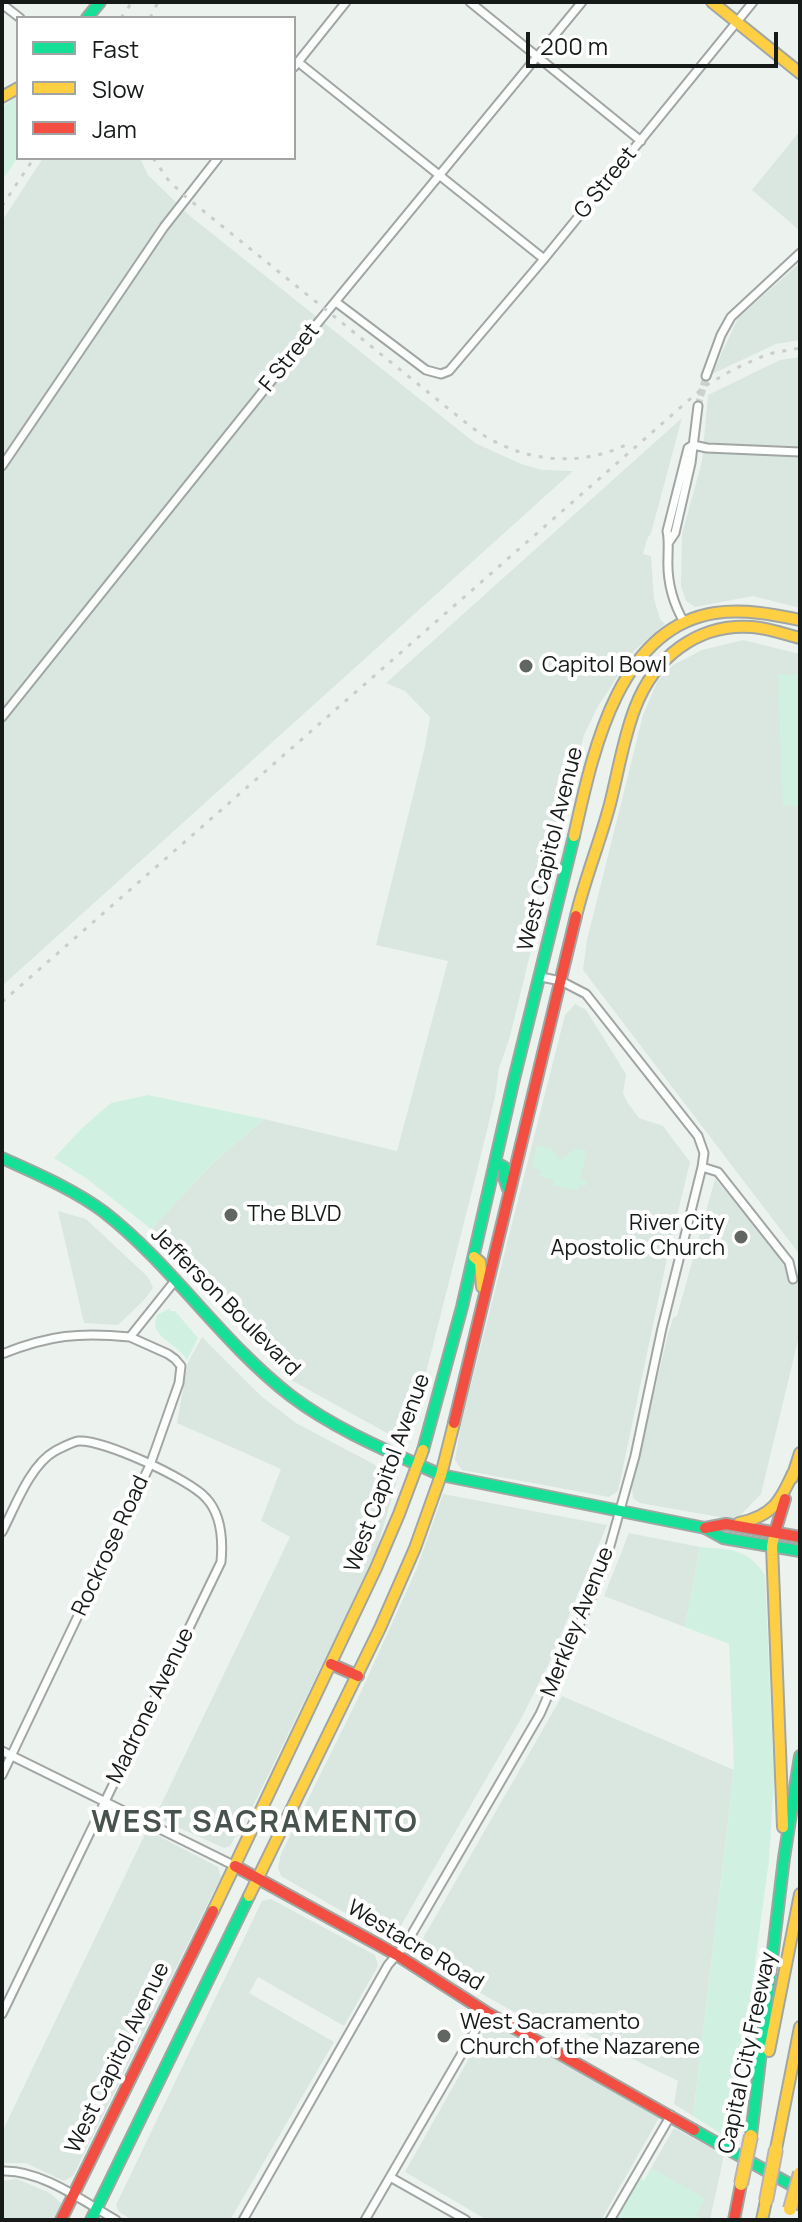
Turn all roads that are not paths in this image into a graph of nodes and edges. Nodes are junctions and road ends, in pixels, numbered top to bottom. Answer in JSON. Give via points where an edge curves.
{"nodes":[{"id":1,"x":346,"y":2,"type":"edge"},
{"id":2,"x":470,"y":2,"type":"edge"},
{"id":3,"x":582,"y":2,"type":"edge"},
{"id":4,"x":712,"y":2,"type":"edge"},
{"id":5,"x":753,"y":2,"type":"edge"},
{"id":6,"x":737,"y":23,"type":"junction"},
{"id":7,"x":537,"y":57,"type":"junction"},
{"id":8,"x":296,"y":65,"type":"edge"},
{"id":9,"x":800,"y":73,"type":"edge"},
{"id":10,"x":641,"y":141,"type":"junction"},
{"id":11,"x":216,"y":160,"type":"edge"},
{"id":12,"x":440,"y":176,"type":"junction"},
{"id":13,"x":800,"y":253,"type":"edge"},
{"id":14,"x":544,"y":259,"type":"junction"},
{"id":15,"x":336,"y":302,"type":"junction"},
{"id":16,"x":706,"y":376,"type":"tunnel mouth"},
{"id":17,"x":698,"y":406,"type":"tunnel mouth"},
{"id":18,"x":690,"y":446,"type":"junction"},
{"id":19,"x":800,"y":452,"type":"edge"},
{"id":20,"x":2,"y":466,"type":"edge"},
{"id":21,"x":800,"y":620,"type":"edge"},
{"id":22,"x":684,"y":622,"type":"junction"},
{"id":23,"x":800,"y":638,"type":"edge"},
{"id":24,"x":691,"y":639,"type":"junction"},
{"id":25,"x":2,"y":717,"type":"edge"},
{"id":26,"x":541,"y":977,"type":"junction"},
{"id":27,"x":561,"y":981,"type":"junction"},
{"id":28,"x":2,"y":1158,"type":"edge"},
{"id":29,"x":495,"y":1162,"type":"junction"},
{"id":30,"x":702,"y":1167,"type":"junction"},
{"id":31,"x":509,"y":1191,"type":"junction"},
{"id":32,"x":474,"y":1257,"type":"junction"},
{"id":33,"x":793,"y":1279,"type":"dead end"},
{"id":34,"x":174,"y":1282,"type":"junction"},
{"id":35,"x":483,"y":1301,"type":"junction"},
{"id":36,"x":130,"y":1337,"type":"junction"},
{"id":37,"x":2,"y":1354,"type":"edge"},
{"id":38,"x":800,"y":1453,"type":"edge"},
{"id":39,"x":416,"y":1464,"type":"junction"},
{"id":40,"x":150,"y":1465,"type":"junction"},
{"id":41,"x":793,"y":1473,"type":"junction"},
{"id":42,"x":441,"y":1475,"type":"junction"},
{"id":43,"x":619,"y":1512,"type":"junction"},
{"id":44,"x":726,"y":1524,"type":"junction"},
{"id":45,"x":705,"y":1528,"type":"junction"},
{"id":46,"x":2,"y":1532,"type":"edge"},
{"id":47,"x":800,"y":1537,"type":"edge"},
{"id":48,"x":774,"y":1539,"type":"junction"},
{"id":49,"x":800,"y":1551,"type":"edge"},
{"id":50,"x":331,"y":1664,"type":"junction"},
{"id":51,"x":358,"y":1676,"type":"junction"},
{"id":52,"x":2,"y":1751,"type":"edge"},
{"id":53,"x":12,"y":1755,"type":"junction"},
{"id":54,"x":800,"y":1756,"type":"edge"},
{"id":55,"x":2,"y":1775,"type":"edge"},
{"id":56,"x":106,"y":1801,"type":"junction"},
{"id":57,"x":784,"y":1858,"type":"junction"},
{"id":58,"x":235,"y":1866,"type":"junction"},
{"id":59,"x":259,"y":1878,"type":"junction"},
{"id":60,"x":800,"y":1894,"type":"edge"},
{"id":61,"x":397,"y":1955,"type":"junction"},
{"id":62,"x":486,"y":2012,"type":"junction"},
{"id":63,"x":2,"y":2014,"type":"edge"},
{"id":64,"x":800,"y":2027,"type":"edge"},
{"id":65,"x":671,"y":2115,"type":"junction"},
{"id":66,"x":751,"y":2136,"type":"junction"},
{"id":67,"x":2,"y":2171,"type":"edge"},
{"id":68,"x":800,"y":2173,"type":"edge"},
{"id":69,"x":390,"y":2177,"type":"junction"},
{"id":70,"x":800,"y":2190,"type":"edge"},
{"id":71,"x":72,"y":2196,"type":"junction"},
{"id":72,"x":94,"y":2214,"type":"edge"},
{"id":73,"x":789,"y":2215,"type":"edge"},
{"id":74,"x":61,"y":2220,"type":"edge"},
{"id":75,"x":116,"y":2220,"type":"edge"},
{"id":76,"x":243,"y":2220,"type":"edge"},
{"id":77,"x":365,"y":2220,"type":"edge"},
{"id":78,"x":466,"y":2220,"type":"edge"},
{"id":79,"x":610,"y":2220,"type":"edge"},
{"id":80,"x":734,"y":2220,"type":"edge"},
{"id":81,"x":762,"y":2220,"type":"edge"}],
"edges":[{"from":1,"to":8,"type":"street"},
{"from":2,"to":7,"type":"street"},
{"from":3,"to":7,"type":"street","name":"F Street"},
{"from":4,"to":6,"type":"main road"},
{"from":5,"to":6,"type":"street","name":"G Street"},
{"from":6,"to":9,"type":"main road"},
{"from":6,"to":10,"type":"street","name":"G Street"},
{"from":7,"to":10,"type":"street"},
{"from":7,"to":12,"type":"street","name":"F Street"},
{"from":8,"to":12,"type":"street"},
{"from":10,"to":14,"type":"street","name":"G Street"},
{"from":11,"to":20,"type":"street"},
{"from":12,"to":14,"type":"street"},
{"from":12,"to":15,"type":"street","name":"F Street"},
{"from":13,"to":16,"type":"street","via":[[731,317]]},
{"from":14,"to":15,"type":"street","name":"G Street","via":[[458,363],[441,374],[426,370]]},
{"from":15,"to":25,"type":"street","name":"F Street"},
{"from":17,"to":18,"type":"street"},
{"from":18,"to":19,"type":"street"},
{"from":18,"to":22,"type":"street","via":[[669,542],[668,573]]},
{"from":21,"to":22,"type":"main road","via":[[748,610]]},
{"from":22,"to":24,"type":"main road"},
{"from":22,"to":26,"type":"main road","name":"West Capitol Avenue","via":[[640,659],[605,718]]},
{"from":23,"to":24,"type":"main road","via":[[745,627]]},
{"from":24,"to":27,"type":"main road","name":"West Capitol Avenue","via":[[653,672],[634,710]]},
{"from":26,"to":27,"type":"street","name":"Merkley Avenue"},
{"from":26,"to":29,"type":"main road","name":"West Capitol Avenue"},
{"from":27,"to":30,"type":"street","name":"Merkley Avenue","via":[[586,994],[698,1136]]},
{"from":27,"to":31,"type":"main road","name":"West Capitol Avenue"},
{"from":28,"to":34,"type":"main road","name":"Jefferson Boulevard","via":[[93,1205]]},
{"from":29,"to":31,"type":"main road","via":[[504,1167]]},
{"from":29,"to":32,"type":"main road","name":"West Capitol Avenue"},
{"from":30,"to":33,"type":"street","via":[[718,1172],[789,1262]]},
{"from":30,"to":43,"type":"street","name":"Merkley Avenue"},
{"from":31,"to":35,"type":"main road","name":"West Capitol Avenue"},
{"from":32,"to":35,"type":"main road","via":[[480,1262]]},
{"from":32,"to":39,"type":"main road","name":"West Capitol Avenue"},
{"from":34,"to":36,"type":"street"},
{"from":34,"to":39,"type":"main road","name":"Jefferson Boulevard","via":[[291,1396]]},
{"from":35,"to":42,"type":"main road","name":"West Capitol Avenue"},
{"from":36,"to":37,"type":"street","via":[[64,1335]]},
{"from":36,"to":40,"type":"street","name":"Rockrose Road","via":[[168,1354],[181,1366]]},
{"from":38,"to":41,"type":"main road"},
{"from":39,"to":42,"type":"main road","name":"Jefferson Boulevard"},
{"from":39,"to":50,"type":"main road","name":"West Capitol Avenue","via":[[383,1553]]},
{"from":40,"to":46,"type":"street","name":"Madrone Avenue","via":[[78,1441],[53,1452],[30,1476]]},
{"from":40,"to":53,"type":"street","name":"Rockrose Road"},
{"from":40,"to":56,"type":"street","name":"Madrone Avenue","via":[[207,1499],[221,1530],[221,1562]]},
{"from":41,"to":44,"type":"main road","via":[[769,1513]]},
{"from":41,"to":48,"type":"main road"},
{"from":42,"to":43,"type":"main road","name":"Jefferson Boulevard"},
{"from":42,"to":51,"type":"main road","name":"West Capitol Avenue","via":[[400,1586]]},
{"from":43,"to":45,"type":"main road","name":"Jefferson Boulevard"},
{"from":43,"to":61,"type":"street","name":"Merkley Avenue","via":[[603,1571],[540,1714]]},
{"from":44,"to":45,"type":"main road","name":"Jefferson Boulevard"},
{"from":44,"to":48,"type":"main road","name":"Jefferson Boulevard"},
{"from":45,"to":48,"type":"main road","name":"Jefferson Boulevard","via":[[723,1538]]},
{"from":47,"to":48,"type":"main road","name":"Jefferson Boulevard"},
{"from":48,"to":49,"type":"main road","name":"Jefferson Boulevard"},
{"from":48,"to":57,"type":"main road"},
{"from":50,"to":51,"type":"main road"},
{"from":50,"to":58,"type":"main road","name":"West Capitol Avenue"},
{"from":51,"to":59,"type":"main road","name":"West Capitol Avenue"},
{"from":52,"to":53,"type":"street","name":"Westacre Road"},
{"from":53,"to":55,"type":"street","name":"Rockrose Road"},
{"from":53,"to":56,"type":"street","name":"Westacre Road"},
{"from":54,"to":57,"type":"main road"},
{"from":56,"to":58,"type":"street","name":"Westacre Road"},
{"from":56,"to":63,"type":"street","name":"Madrone Avenue"},
{"from":57,"to":66,"type":"main road"},
{"from":58,"to":59,"type":"main road","name":"Westacre Road"},
{"from":58,"to":71,"type":"main road","name":"West Capitol Avenue"},
{"from":59,"to":61,"type":"main road","name":"Westacre Road"},
{"from":59,"to":72,"type":"main road","name":"West Capitol Avenue"},
{"from":60,"to":66,"type":"main road","name":"Capital City Freeway"},
{"from":61,"to":62,"type":"main road","name":"Westacre Road"},
{"from":61,"to":76,"type":"street","name":"Merkley Avenue"},
{"from":62,"to":65,"type":"main road","name":"Westacre Road"},
{"from":62,"to":69,"type":"street"},
{"from":64,"to":81,"type":"main road","name":"Capital City Freeway","bridge":true},
{"from":65,"to":70,"type":"main road","name":"Westacre Road"},
{"from":65,"to":79,"type":"street"},
{"from":66,"to":80,"type":"main road","name":"Capital City Freeway","bridge":true},
{"from":67,"to":71,"type":"street","via":[[36,2175]]},
{"from":68,"to":73,"type":"main road","bridge":true},
{"from":69,"to":77,"type":"street"},
{"from":69,"to":78,"type":"street"},
{"from":71,"to":72,"type":"street"},
{"from":71,"to":74,"type":"main road","name":"West Capitol Avenue"},
{"from":72,"to":75,"type":"street"}]}
